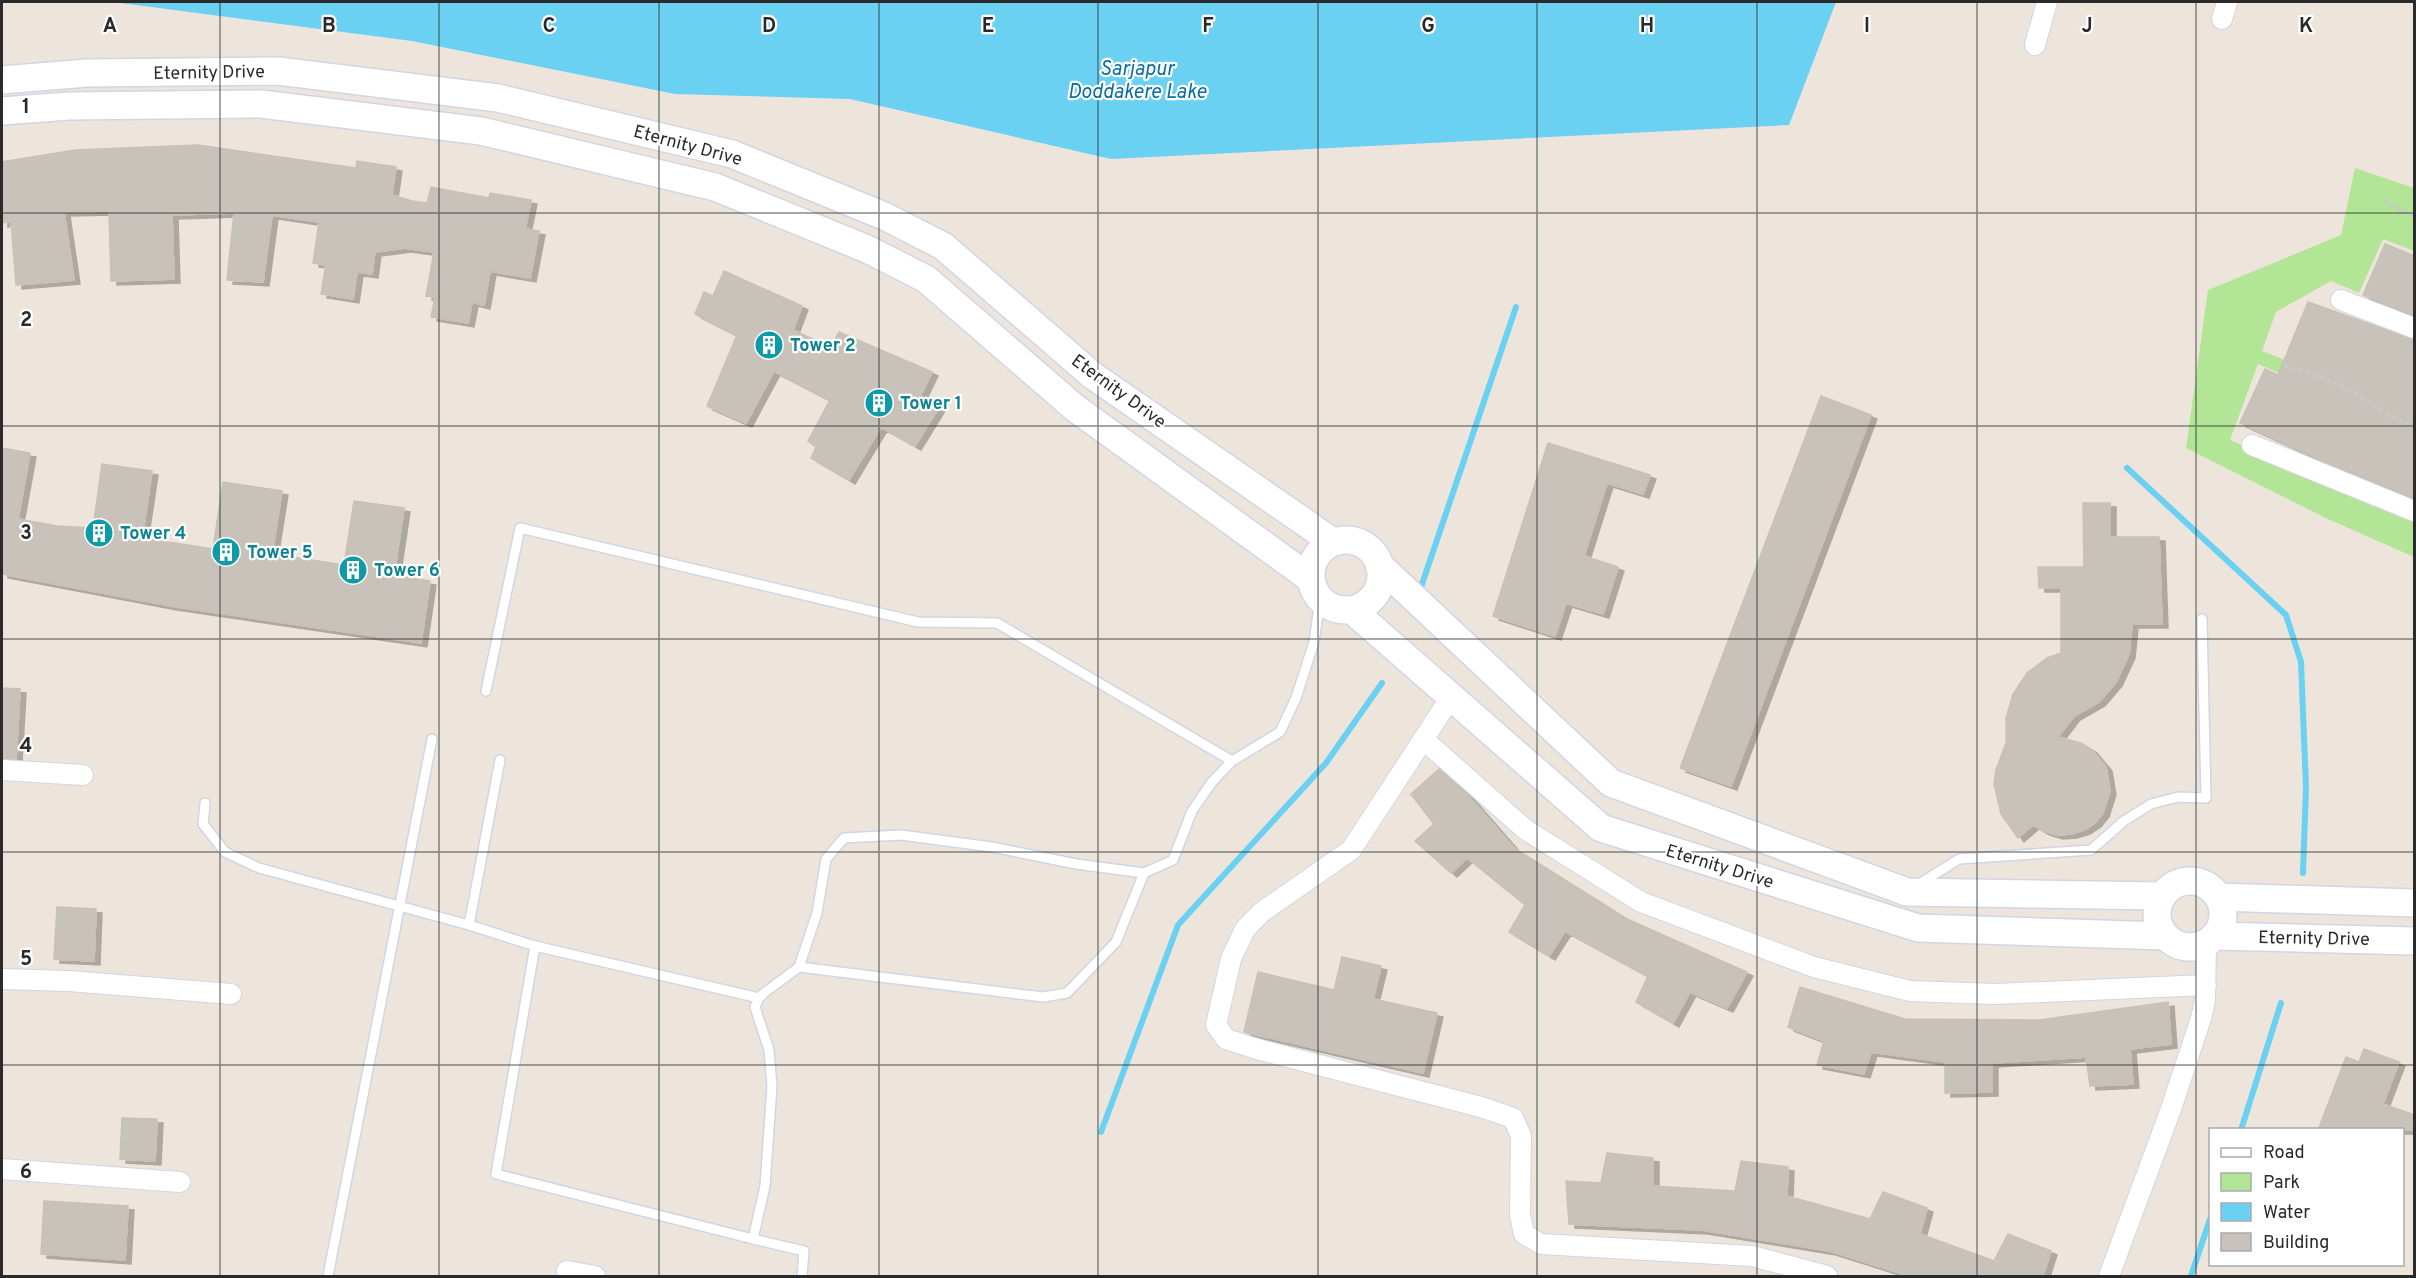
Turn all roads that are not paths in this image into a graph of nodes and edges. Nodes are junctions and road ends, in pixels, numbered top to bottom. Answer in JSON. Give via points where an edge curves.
{"nodes":[{"id":1,"x":2047,"y":2,"type":"edge"},
{"id":2,"x":2036,"y":45,"type":"dead end"},
{"id":3,"x":2,"y":80,"type":"edge"},
{"id":4,"x":2,"y":111,"type":"edge"},
{"id":5,"x":2341,"y":300,"type":"dead end"},
{"id":6,"x":2415,"y":328,"type":"edge"},
{"id":7,"x":2252,"y":444,"type":"dead end"},
{"id":8,"x":2415,"y":512,"type":"edge"},
{"id":9,"x":1333,"y":542,"type":"junction"},
{"id":10,"x":1379,"y":565,"type":"junction"},
{"id":11,"x":1315,"y":589,"type":"junction"},
{"id":12,"x":1352,"y":610,"type":"junction"},
{"id":13,"x":2202,"y":619,"type":"dead end"},
{"id":14,"x":486,"y":691,"type":"dead end"},
{"id":15,"x":1451,"y":697,"type":"junction"},
{"id":16,"x":432,"y":739,"type":"dead end"},
{"id":17,"x":1423,"y":740,"type":"junction"},
{"id":18,"x":500,"y":760,"type":"dead end"},
{"id":19,"x":1232,"y":761,"type":"junction"},
{"id":20,"x":2,"y":770,"type":"edge"},
{"id":21,"x":82,"y":775,"type":"dead end"},
{"id":22,"x":205,"y":803,"type":"dead end"},
{"id":23,"x":1718,"y":822,"type":"junction"},
{"id":24,"x":1696,"y":859,"type":"junction"},
{"id":25,"x":1144,"y":873,"type":"junction"},
{"id":26,"x":1907,"y":892,"type":"junction"},
{"id":27,"x":2162,"y":896,"type":"junction"},
{"id":28,"x":2218,"y":897,"type":"junction"},
{"id":29,"x":2415,"y":903,"type":"edge"},
{"id":30,"x":398,"y":907,"type":"junction"},
{"id":31,"x":469,"y":925,"type":"junction"},
{"id":32,"x":2165,"y":936,"type":"junction"},
{"id":33,"x":2210,"y":939,"type":"junction"},
{"id":34,"x":2415,"y":941,"type":"edge"},
{"id":35,"x":535,"y":946,"type":"junction"},
{"id":36,"x":799,"y":967,"type":"junction"},
{"id":37,"x":2,"y":979,"type":"edge"},
{"id":38,"x":2206,"y":985,"type":"junction"},
{"id":39,"x":231,"y":994,"type":"dead end"},
{"id":40,"x":759,"y":998,"type":"junction"},
{"id":41,"x":2,"y":1169,"type":"edge"},
{"id":42,"x":180,"y":1182,"type":"dead end"},
{"id":43,"x":753,"y":1239,"type":"junction"},
{"id":44,"x":567,"y":1271,"type":"dead end"},
{"id":45,"x":328,"y":1276,"type":"edge"},
{"id":46,"x":596,"y":1276,"type":"edge"},
{"id":47,"x":802,"y":1276,"type":"edge"},
{"id":48,"x":1827,"y":1276,"type":"edge"},
{"id":49,"x":2109,"y":1276,"type":"edge"}],
"edges":[{"from":1,"to":2,"type":"street"},
{"from":3,"to":9,"type":"street","name":"Eternity Drive","via":[[87,73],[278,71],[498,98],[732,154],[884,216],[943,246],[1092,375]]},
{"from":4,"to":11,"type":"street","name":"Eternity Drive","via":[[69,106],[261,104],[481,131],[715,187],[867,249],[926,279],[1075,408]]},
{"from":5,"to":6,"type":"street"},
{"from":7,"to":8,"type":"street"},
{"from":9,"to":10,"type":"street","name":"Eternity Drive","via":[[1356,541],[1366,546]]},
{"from":9,"to":11,"type":"street","via":[[1323,548],[1311,567]]},
{"from":10,"to":12,"type":"street","via":[[1378,588],[1363,606]]},
{"from":10,"to":23,"type":"street","name":"Eternity Drive","via":[[1611,783]]},
{"from":11,"to":12,"type":"street","name":"Eternity Drive","via":[[1329,606]]},
{"from":11,"to":19,"type":"lane","via":[[1314,642],[1280,732]]},
{"from":12,"to":15,"type":"street","name":"Eternity Drive"},
{"from":13,"to":26,"type":"lane","via":[[2206,798],[2178,797],[2151,804],[2091,850],[1959,858]]},
{"from":14,"to":19,"type":"lane","via":[[520,528],[918,622],[997,623]]},
{"from":15,"to":17,"type":"street"},
{"from":15,"to":24,"type":"street","name":"Eternity Drive","via":[[1601,828]]},
{"from":16,"to":30,"type":"lane"},
{"from":17,"to":38,"type":"street","via":[[1526,830],[1641,902],[1814,967],[1910,991],[1995,994]]},
{"from":17,"to":48,"type":"street","via":[[1351,850],[1262,912],[1245,929],[1231,959],[1216,1025],[1226,1039],[1513,1118],[1521,1136],[1520,1215],[1524,1234],[1541,1244],[1752,1256]]},
{"from":18,"to":31,"type":"lane"},
{"from":19,"to":25,"type":"lane","via":[[1192,811],[1173,860]]},
{"from":20,"to":21,"type":"street"},
{"from":22,"to":30,"type":"lane","via":[[202,824],[225,852],[259,868]]},
{"from":23,"to":24,"type":"street"},
{"from":23,"to":26,"type":"street","name":"Eternity Drive"},
{"from":24,"to":32,"type":"street","name":"Eternity Drive","via":[[1918,928]]},
{"from":25,"to":36,"type":"lane","via":[[1116,942],[1067,993],[1043,997]]},
{"from":25,"to":36,"type":"lane","via":[[901,835],[844,838],[826,859],[817,913]]},
{"from":26,"to":27,"type":"street","name":"Eternity Drive"},
{"from":27,"to":28,"type":"street","name":"Eternity Drive","via":[[2170,887],[2191,881],[2211,889]]},
{"from":27,"to":32,"type":"street","via":[[2157,916]]},
{"from":28,"to":29,"type":"street","name":"Eternity Drive"},
{"from":28,"to":33,"type":"street","via":[[2222,917]]},
{"from":30,"to":31,"type":"lane"},
{"from":30,"to":45,"type":"lane"},
{"from":31,"to":35,"type":"lane"},
{"from":32,"to":33,"type":"street","name":"Eternity Drive","via":[[2185,946]]},
{"from":33,"to":34,"type":"street","name":"Eternity Drive"},
{"from":33,"to":38,"type":"street"},
{"from":35,"to":40,"type":"lane"},
{"from":35,"to":43,"type":"lane","via":[[496,1174]]},
{"from":36,"to":40,"type":"lane"},
{"from":37,"to":39,"type":"street"},
{"from":38,"to":49,"type":"street","via":[[2202,1015],[2171,1109]]},
{"from":40,"to":43,"type":"lane","via":[[755,1007],[770,1050],[772,1086],[765,1186]]},
{"from":41,"to":42,"type":"street"},
{"from":43,"to":47,"type":"lane","via":[[804,1251]]},
{"from":44,"to":46,"type":"street"}]}
